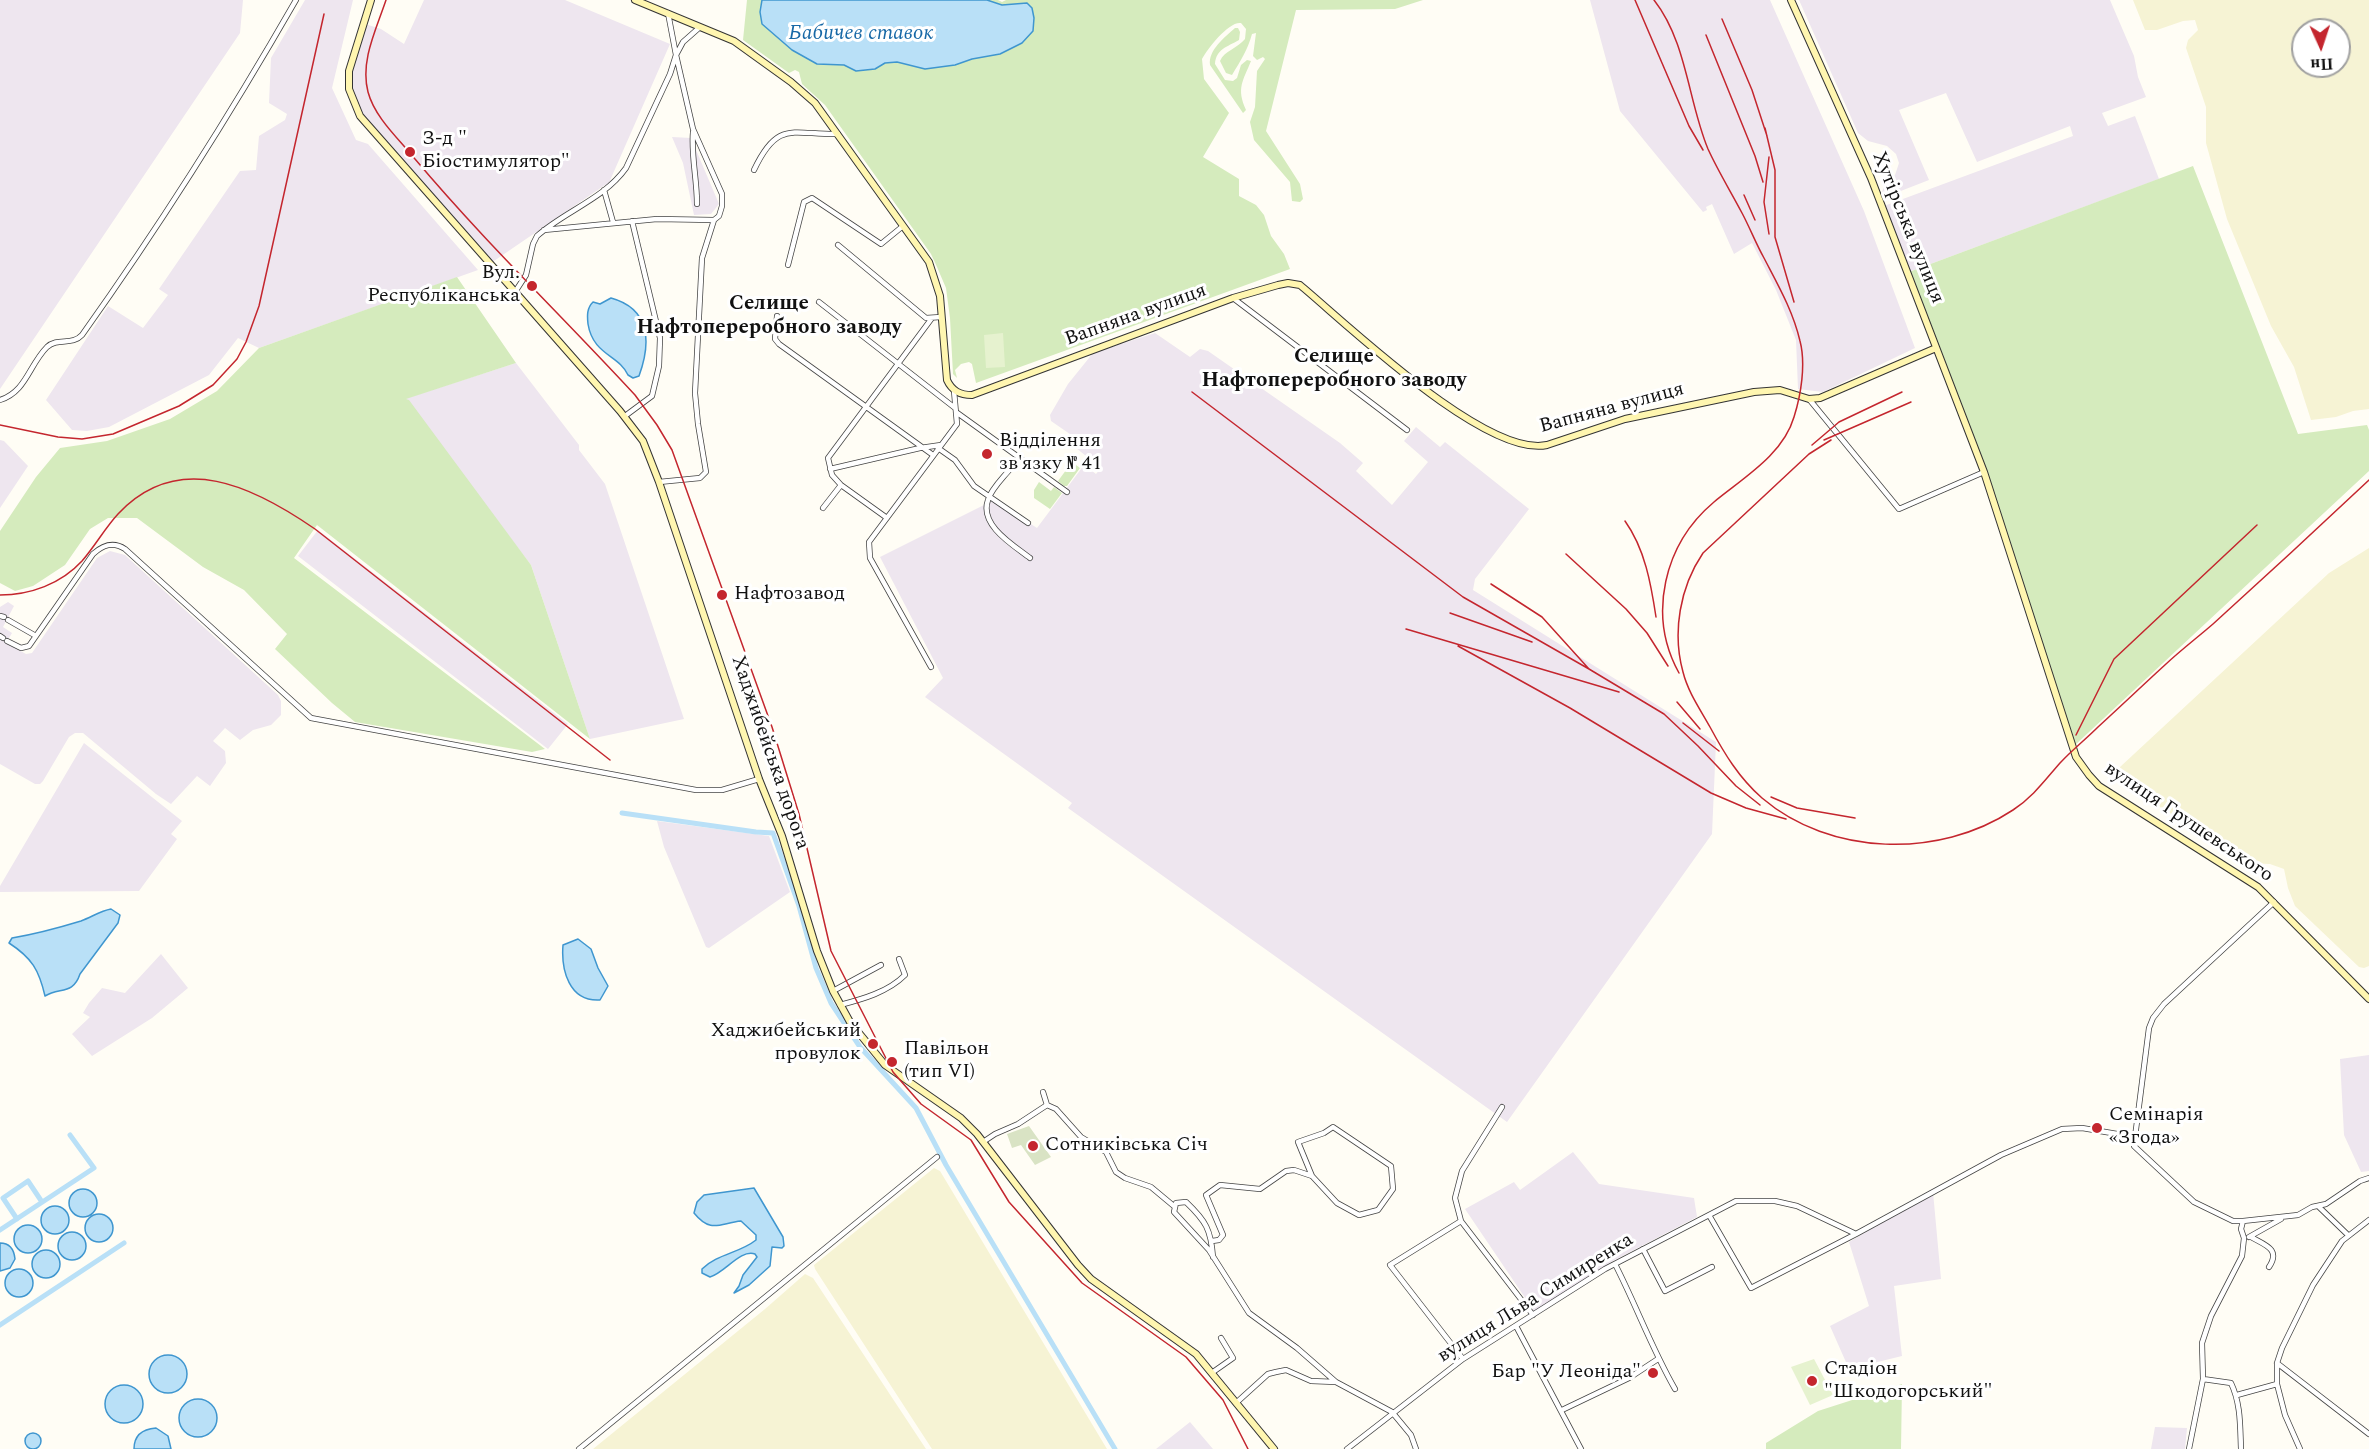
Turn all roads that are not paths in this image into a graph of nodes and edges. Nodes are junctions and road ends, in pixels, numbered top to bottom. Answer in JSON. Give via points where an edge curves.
{"nodes":[{"id":1,"x":296,"y":0,"type":"edge"},
{"id":2,"x":371,"y":0,"type":"edge"},
{"id":3,"x":635,"y":0,"type":"edge"},
{"id":4,"x":1791,"y":0,"type":"edge"},
{"id":5,"x":668,"y":13,"type":"junction"},
{"id":6,"x":700,"y":27,"type":"junction"},
{"id":7,"x":676,"y":55,"type":"junction"},
{"id":8,"x":693,"y":129,"type":"junction"},
{"id":9,"x":838,"y":134,"type":"junction"},
{"id":10,"x":754,"y":170,"type":"dead end"},
{"id":11,"x":604,"y":190,"type":"junction"},
{"id":12,"x":697,"y":204,"type":"dead end"},
{"id":13,"x":714,"y":220,"type":"junction"},
{"id":14,"x":632,"y":221,"type":"junction"},
{"id":15,"x":613,"y":222,"type":"junction"},
{"id":16,"x":903,"y":226,"type":"junction"},
{"id":17,"x":544,"y":230,"type":"junction"},
{"id":18,"x":838,"y":245,"type":"dead end"},
{"id":19,"x":788,"y":265,"type":"dead end"},
{"id":20,"x":515,"y":292,"type":"junction"},
{"id":21,"x":1233,"y":298,"type":"junction"},
{"id":22,"x":819,"y":302,"type":"dead end"},
{"id":23,"x":777,"y":316,"type":"dead end"},
{"id":24,"x":942,"y":317,"type":"junction"},
{"id":25,"x":932,"y":318,"type":"junction"},
{"id":26,"x":1936,"y":348,"type":"junction"},
{"id":27,"x":898,"y":364,"type":"junction"},
{"id":28,"x":954,"y":391,"type":"junction"},
{"id":29,"x":1809,"y":399,"type":"junction"},
{"id":30,"x":0,"y":400,"type":"edge"},
{"id":31,"x":866,"y":407,"type":"junction"},
{"id":32,"x":956,"y":410,"type":"junction"},
{"id":33,"x":624,"y":416,"type":"junction"},
{"id":34,"x":1407,"y":430,"type":"dead end"},
{"id":35,"x":940,"y":446,"type":"junction"},
{"id":36,"x":920,"y":448,"type":"junction"},
{"id":37,"x":933,"y":455,"type":"junction"},
{"id":38,"x":830,"y":469,"type":"junction"},
{"id":39,"x":1010,"y":469,"type":"dead end"},
{"id":40,"x":1984,"y":472,"type":"junction"},
{"id":41,"x":659,"y":482,"type":"junction"},
{"id":42,"x":842,"y":485,"type":"junction"},
{"id":43,"x":1068,"y":492,"type":"dead end"},
{"id":44,"x":988,"y":497,"type":"junction"},
{"id":45,"x":823,"y":508,"type":"dead end"},
{"id":46,"x":887,"y":518,"type":"junction"},
{"id":47,"x":1028,"y":523,"type":"dead end"},
{"id":48,"x":1030,"y":558,"type":"dead end"},
{"id":49,"x":4,"y":618,"type":"edge"},
{"id":50,"x":36,"y":636,"type":"junction"},
{"id":51,"x":3,"y":638,"type":"edge"},
{"id":52,"x":931,"y":666,"type":"dead end"},
{"id":53,"x":759,"y":779,"type":"junction"},
{"id":54,"x":2274,"y":902,"type":"junction"},
{"id":55,"x":899,"y":959,"type":"dead end"},
{"id":56,"x":881,"y":965,"type":"dead end"},
{"id":57,"x":833,"y":991,"type":"junction"},
{"id":58,"x":2369,"y":999,"type":"edge"},
{"id":59,"x":840,"y":1005,"type":"junction"},
{"id":60,"x":1043,"y":1092,"type":"dead end"},
{"id":61,"x":1047,"y":1105,"type":"junction"},
{"id":62,"x":1502,"y":1107,"type":"dead end"},
{"id":63,"x":2135,"y":1137,"type":"junction"},
{"id":64,"x":983,"y":1142,"type":"junction"},
{"id":65,"x":938,"y":1157,"type":"dead end"},
{"id":66,"x":1312,"y":1176,"type":"junction"},
{"id":67,"x":2369,"y":1178,"type":"edge"},
{"id":68,"x":1175,"y":1207,"type":"junction"},
{"id":69,"x":2319,"y":1207,"type":"junction"},
{"id":70,"x":1709,"y":1215,"type":"junction"},
{"id":71,"x":2283,"y":1218,"type":"junction"},
{"id":72,"x":2369,"y":1220,"type":"edge"},
{"id":73,"x":1461,"y":1221,"type":"junction"},
{"id":74,"x":2234,"y":1221,"type":"junction"},
{"id":75,"x":2243,"y":1221,"type":"junction"},
{"id":76,"x":2241,"y":1229,"type":"junction"},
{"id":77,"x":1856,"y":1234,"type":"junction"},
{"id":78,"x":2348,"y":1236,"type":"junction"},
{"id":79,"x":2251,"y":1237,"type":"junction"},
{"id":80,"x":2244,"y":1238,"type":"junction"},
{"id":81,"x":1212,"y":1241,"type":"junction"},
{"id":82,"x":1643,"y":1249,"type":"junction"},
{"id":83,"x":1213,"y":1257,"type":"junction"},
{"id":84,"x":1615,"y":1264,"type":"junction"},
{"id":85,"x":1712,"y":1267,"type":"dead end"},
{"id":86,"x":2270,"y":1267,"type":"dead end"},
{"id":87,"x":1533,"y":1315,"type":"junction"},
{"id":88,"x":1516,"y":1326,"type":"junction"},
{"id":89,"x":1221,"y":1338,"type":"dead end"},
{"id":90,"x":1463,"y":1359,"type":"junction"},
{"id":91,"x":1658,"y":1359,"type":"junction"},
{"id":92,"x":2277,"y":1363,"type":"junction"},
{"id":93,"x":1213,"y":1372,"type":"junction"},
{"id":94,"x":2203,"y":1379,"type":"junction"},
{"id":95,"x":1336,"y":1382,"type":"junction"},
{"id":96,"x":2277,"y":1384,"type":"junction"},
{"id":97,"x":1675,"y":1389,"type":"dead end"},
{"id":98,"x":2237,"y":1395,"type":"junction"},
{"id":99,"x":1236,"y":1403,"type":"junction"},
{"id":100,"x":1562,"y":1410,"type":"junction"},
{"id":101,"x":1392,"y":1412,"type":"junction"},
{"id":102,"x":2369,"y":1434,"type":"edge"},
{"id":103,"x":579,"y":1449,"type":"edge"},
{"id":104,"x":1274,"y":1449,"type":"edge"},
{"id":105,"x":1347,"y":1449,"type":"edge"},
{"id":106,"x":1416,"y":1449,"type":"edge"},
{"id":107,"x":1581,"y":1449,"type":"edge"},
{"id":108,"x":2189,"y":1449,"type":"edge"},
{"id":109,"x":2241,"y":1449,"type":"edge"},
{"id":110,"x":2300,"y":1449,"type":"edge"}],
"edges":[{"from":1,"to":30,"type":"street","via":[[220,129],[82,335],[75,341],[50,345],[19,389]]},
{"from":2,"to":20,"type":"street","name":"Хаджибейська дорога","via":[[349,71],[349,88],[360,116]]},
{"from":3,"to":5,"type":"street"},
{"from":4,"to":26,"type":"street","name":"Хутірська вулиця","via":[[1871,178]]},
{"from":5,"to":6,"type":"street"},
{"from":5,"to":7,"type":"street"},
{"from":6,"to":7,"type":"street","via":[[683,42]]},
{"from":6,"to":9,"type":"street","via":[[734,41],[791,82],[815,103]]},
{"from":7,"to":8,"type":"street"},
{"from":7,"to":11,"type":"street","via":[[626,168]]},
{"from":8,"to":12,"type":"street"},
{"from":8,"to":13,"type":"street","via":[[722,194],[719,216]]},
{"from":9,"to":10,"type":"street","via":[[792,131],[777,138]]},
{"from":9,"to":16,"type":"street"},
{"from":11,"to":15,"type":"street"},
{"from":11,"to":17,"type":"street"},
{"from":13,"to":14,"type":"street"},
{"from":13,"to":41,"type":"street","via":[[702,258],[695,393],[706,472],[700,478]]},
{"from":14,"to":15,"type":"street"},
{"from":14,"to":33,"type":"street","via":[[660,338],[659,366],[652,396]]},
{"from":15,"to":17,"type":"street"},
{"from":16,"to":19,"type":"street","via":[[881,244],[812,198],[804,202]]},
{"from":16,"to":24,"type":"street","via":[[929,262]]},
{"from":17,"to":20,"type":"street","via":[[535,240],[526,275]]},
{"from":18,"to":25,"type":"street","via":[[926,318]]},
{"from":20,"to":33,"type":"street","name":"Хаджибейська дорога"},
{"from":21,"to":28,"type":"street","name":"Вапняна вулиця","via":[[972,395]]},
{"from":21,"to":29,"type":"street","name":"Вапняна вулиця","via":[[1288,283],[1300,285],[1434,398],[1527,446],[1547,445],[1625,419],[1754,392],[1780,390]]},
{"from":21,"to":34,"type":"street"},
{"from":22,"to":27,"type":"street"},
{"from":23,"to":31,"type":"street","via":[[778,344]]},
{"from":24,"to":25,"type":"street"},
{"from":24,"to":28,"type":"street","via":[[944,370]]},
{"from":25,"to":27,"type":"street"},
{"from":26,"to":29,"type":"street","via":[[1831,395]]},
{"from":26,"to":40,"type":"street","name":"Хутірська вулиця"},
{"from":27,"to":31,"type":"street"},
{"from":27,"to":32,"type":"street"},
{"from":28,"to":32,"type":"street"},
{"from":29,"to":40,"type":"street","via":[[1899,509]]},
{"from":31,"to":36,"type":"street"},
{"from":31,"to":38,"type":"street","via":[[828,459]]},
{"from":32,"to":35,"type":"street","via":[[957,424]]},
{"from":32,"to":43,"type":"street"},
{"from":33,"to":41,"type":"street","name":"Хаджибейська дорога","via":[[643,441]]},
{"from":35,"to":36,"type":"street"},
{"from":35,"to":37,"type":"street"},
{"from":35,"to":44,"type":"street"},
{"from":36,"to":37,"type":"street"},
{"from":36,"to":38,"type":"street"},
{"from":37,"to":46,"type":"street"},
{"from":38,"to":42,"type":"street"},
{"from":39,"to":44,"type":"street"},
{"from":40,"to":54,"type":"street","name":"вулиця Грушевського","via":[[2073,750],[2089,775],[2115,797],[2258,887]]},
{"from":41,"to":53,"type":"street","name":"Хаджибейська дорога"},
{"from":42,"to":45,"type":"street"},
{"from":42,"to":46,"type":"street"},
{"from":44,"to":47,"type":"street"},
{"from":44,"to":48,"type":"street","via":[[991,525]]},
{"from":46,"to":52,"type":"street","via":[[869,542],[870,558]]},
{"from":49,"to":50,"type":"street"},
{"from":50,"to":51,"type":"street","via":[[24,648]]},
{"from":50,"to":53,"type":"street","via":[[93,554],[113,544],[124,549],[311,718],[696,790],[728,789]]},
{"from":53,"to":57,"type":"street","name":"Хаджибейська дорога"},
{"from":54,"to":58,"type":"street","name":"вулиця Грушевського"},
{"from":54,"to":63,"type":"street","via":[[2153,1018]]},
{"from":55,"to":59,"type":"street","via":[[905,975],[899,982]]},
{"from":56,"to":57,"type":"street"},
{"from":57,"to":59,"type":"street","name":"Хаджибейська дорога"},
{"from":59,"to":64,"type":"street","name":"Хаджибейська дорога","via":[[885,1065],[961,1118]]},
{"from":60,"to":61,"type":"street"},
{"from":61,"to":64,"type":"street"},
{"from":61,"to":68,"type":"street","via":[[1056,1109],[1081,1137],[1106,1152],[1116,1172],[1151,1187]]},
{"from":62,"to":73,"type":"street","via":[[1462,1171],[1455,1198]]},
{"from":63,"to":74,"type":"street","via":[[2134,1146],[2181,1192],[2194,1203]]},
{"from":63,"to":77,"type":"street","via":[[2074,1127],[2062,1130],[1991,1161]]},
{"from":64,"to":93,"type":"street","name":"Хаджибейська дорога","via":[[1091,1279],[1185,1344]]},
{"from":65,"to":103,"type":"street"},
{"from":66,"to":66,"type":"street","via":[[1337,1203],[1359,1215],[1378,1210],[1393,1190],[1391,1166],[1333,1127],[1298,1142]]},
{"from":66,"to":81,"type":"street","via":[[1286,1171],[1260,1189],[1220,1185],[1211,1190],[1206,1195],[1223,1234]]},
{"from":67,"to":69,"type":"street"},
{"from":68,"to":81,"type":"street","via":[[1176,1203],[1186,1202],[1199,1215]]},
{"from":68,"to":83,"type":"street","via":[[1174,1212]]},
{"from":69,"to":71,"type":"street"},
{"from":69,"to":78,"type":"street"},
{"from":70,"to":77,"type":"street","name":"вулиця Льва Симиренка","via":[[1736,1201],[1775,1201],[1797,1206]]},
{"from":70,"to":77,"type":"street","via":[[1751,1288]]},
{"from":70,"to":82,"type":"street","name":"вулиця Льва Симиренка"},
{"from":71,"to":75,"type":"street"},
{"from":71,"to":79,"type":"street"},
{"from":72,"to":78,"type":"street"},
{"from":73,"to":87,"type":"street"},
{"from":73,"to":90,"type":"street","via":[[1390,1265]]},
{"from":74,"to":75,"type":"street"},
{"from":74,"to":76,"type":"street"},
{"from":75,"to":76,"type":"street"},
{"from":76,"to":80,"type":"street"},
{"from":78,"to":92,"type":"street","via":[[2313,1285]]},
{"from":79,"to":80,"type":"street"},
{"from":79,"to":86,"type":"street","via":[[2274,1253]]},
{"from":80,"to":94,"type":"street","via":[[2239,1264],[2206,1328],[2201,1352]]},
{"from":81,"to":83,"type":"street"},
{"from":82,"to":84,"type":"street","name":"вулиця Льва Симиренка"},
{"from":82,"to":85,"type":"street","via":[[1665,1291]]},
{"from":83,"to":95,"type":"street","via":[[1249,1313]]},
{"from":84,"to":87,"type":"street","name":"вулиця Льва Симиренка"},
{"from":84,"to":91,"type":"street"},
{"from":87,"to":88,"type":"street","name":"вулиця Льва Симиренка"},
{"from":88,"to":90,"type":"street","name":"вулиця Льва Симиренка"},
{"from":88,"to":100,"type":"street"},
{"from":89,"to":93,"type":"street","via":[[1233,1358]]},
{"from":90,"to":101,"type":"street","name":"вулиця Льва Симиренка"},
{"from":91,"to":97,"type":"street"},
{"from":91,"to":100,"type":"street","via":[[1629,1378]]},
{"from":92,"to":96,"type":"street"},
{"from":92,"to":102,"type":"street"},
{"from":93,"to":99,"type":"street","name":"Хаджибейська дорога"},
{"from":94,"to":98,"type":"street","via":[[2231,1383]]},
{"from":94,"to":108,"type":"street"},
{"from":95,"to":99,"type":"street","via":[[1311,1381],[1286,1371],[1276,1372],[1268,1374]]},
{"from":95,"to":101,"type":"street"},
{"from":96,"to":98,"type":"street"},
{"from":96,"to":110,"type":"street"},
{"from":98,"to":109,"type":"street"},
{"from":99,"to":104,"type":"street","name":"Хаджибейська дорога"},
{"from":100,"to":107,"type":"street"},
{"from":101,"to":105,"type":"street","name":"вулиця Льва Симиренка"},
{"from":101,"to":106,"type":"street","via":[[1411,1435]]}]}
